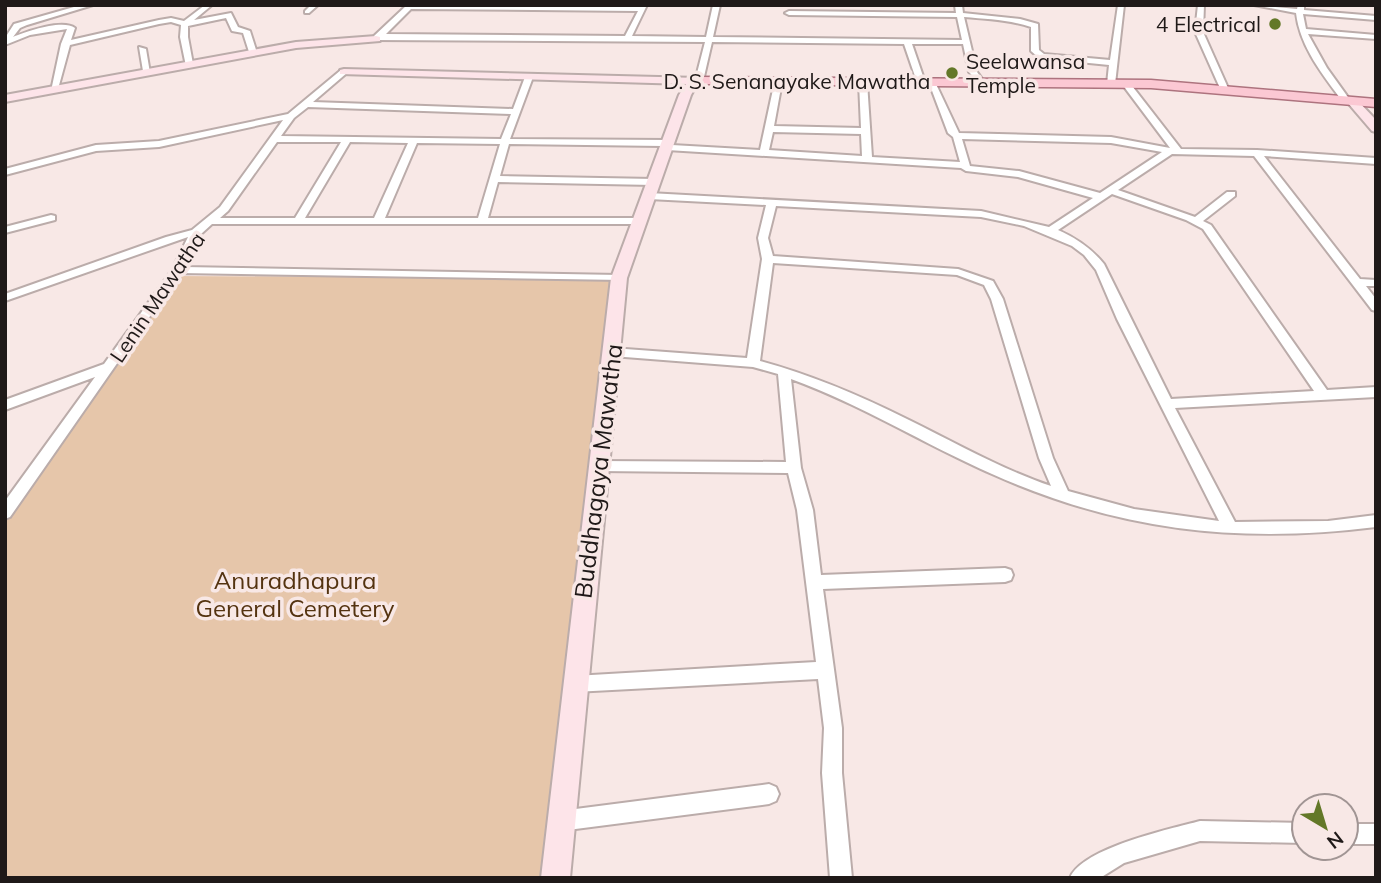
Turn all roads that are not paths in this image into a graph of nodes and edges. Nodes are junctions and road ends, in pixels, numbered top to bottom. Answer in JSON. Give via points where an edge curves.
{"nodes":[{"id":1,"x":90,"y":5,"type":"edge"},
{"id":2,"x":209,"y":5,"type":"edge"},
{"id":3,"x":315,"y":5,"type":"edge"},
{"id":4,"x":717,"y":5,"type":"edge"},
{"id":5,"x":958,"y":5,"type":"edge"},
{"id":6,"x":1121,"y":5,"type":"edge"},
{"id":7,"x":1201,"y":5,"type":"edge"},
{"id":8,"x":1257,"y":5,"type":"edge"},
{"id":9,"x":410,"y":6,"type":"edge"},
{"id":10,"x":643,"y":7,"type":"edge"},
{"id":11,"x":791,"y":9,"type":"edge"},
{"id":12,"x":1299,"y":9,"type":"edge"},
{"id":13,"x":307,"y":12,"type":"dead end"},
{"id":14,"x":960,"y":15,"type":"junction"},
{"id":15,"x":1376,"y":18,"type":"edge"},
{"id":16,"x":789,"y":22,"type":"dead end"},
{"id":17,"x":186,"y":24,"type":"junction"},
{"id":18,"x":1304,"y":31,"type":"junction"},
{"id":19,"x":788,"y":32,"type":"dead end"},
{"id":20,"x":378,"y":37,"type":"junction"},
{"id":21,"x":1376,"y":37,"type":"edge"},
{"id":22,"x":627,"y":40,"type":"junction"},
{"id":23,"x":711,"y":40,"type":"junction"},
{"id":24,"x":788,"y":42,"type":"junction"},
{"id":25,"x":965,"y":42,"type":"junction"},
{"id":26,"x":908,"y":43,"type":"junction"},
{"id":27,"x":65,"y":44,"type":"junction"},
{"id":28,"x":142,"y":49,"type":"dead end"},
{"id":29,"x":253,"y":53,"type":"junction"},
{"id":30,"x":1114,"y":63,"type":"junction"},
{"id":31,"x":189,"y":64,"type":"junction"},
{"id":32,"x":352,"y":64,"type":"junction"},
{"id":33,"x":147,"y":71,"type":"junction"},
{"id":34,"x":529,"y":77,"type":"junction"},
{"id":35,"x":699,"y":81,"type":"junction"},
{"id":36,"x":778,"y":82,"type":"junction"},
{"id":37,"x":863,"y":82,"type":"junction"},
{"id":38,"x":926,"y":82,"type":"junction"},
{"id":39,"x":981,"y":83,"type":"junction"},
{"id":40,"x":1111,"y":84,"type":"junction"},
{"id":41,"x":1126,"y":84,"type":"junction"},
{"id":42,"x":1224,"y":88,"type":"junction"},
{"id":43,"x":54,"y":89,"type":"junction"},
{"id":44,"x":5,"y":99,"type":"edge"},
{"id":45,"x":1349,"y":100,"type":"junction"},
{"id":46,"x":1376,"y":103,"type":"edge"},
{"id":47,"x":306,"y":104,"type":"junction"},
{"id":48,"x":516,"y":113,"type":"junction"},
{"id":49,"x":291,"y":116,"type":"junction"},
{"id":50,"x":1376,"y":128,"type":"edge"},
{"id":51,"x":770,"y":129,"type":"junction"},
{"id":52,"x":865,"y":131,"type":"junction"},
{"id":53,"x":957,"y":136,"type":"junction"},
{"id":54,"x":275,"y":139,"type":"junction"},
{"id":55,"x":347,"y":140,"type":"junction"},
{"id":56,"x":413,"y":141,"type":"junction"},
{"id":57,"x":505,"y":141,"type":"junction"},
{"id":58,"x":667,"y":145,"type":"junction"},
{"id":59,"x":1174,"y":152,"type":"junction"},
{"id":60,"x":764,"y":153,"type":"junction"},
{"id":61,"x":1257,"y":153,"type":"junction"},
{"id":62,"x":867,"y":160,"type":"junction"},
{"id":63,"x":1376,"y":161,"type":"edge"},
{"id":64,"x":965,"y":165,"type":"junction"},
{"id":65,"x":5,"y":172,"type":"edge"},
{"id":66,"x":496,"y":179,"type":"junction"},
{"id":67,"x":651,"y":189,"type":"junction"},
{"id":68,"x":1112,"y":191,"type":"junction"},
{"id":69,"x":1231,"y":194,"type":"dead end"},
{"id":70,"x":1099,"y":196,"type":"junction"},
{"id":71,"x":771,"y":205,"type":"junction"},
{"id":72,"x":51,"y":218,"type":"dead end"},
{"id":73,"x":1197,"y":220,"type":"junction"},
{"id":74,"x":211,"y":221,"type":"junction"},
{"id":75,"x":298,"y":221,"type":"junction"},
{"id":76,"x":378,"y":221,"type":"junction"},
{"id":77,"x":482,"y":221,"type":"junction"},
{"id":78,"x":639,"y":221,"type":"junction"},
{"id":79,"x":5,"y":230,"type":"edge"},
{"id":80,"x":1050,"y":231,"type":"junction"},
{"id":81,"x":196,"y":232,"type":"junction"},
{"id":82,"x":768,"y":259,"type":"junction"},
{"id":83,"x":177,"y":270,"type":"junction"},
{"id":84,"x":619,"y":278,"type":"junction"},
{"id":85,"x":1356,"y":282,"type":"junction"},
{"id":86,"x":1376,"y":283,"type":"edge"},
{"id":87,"x":5,"y":298,"type":"edge"},
{"id":88,"x":1376,"y":307,"type":"edge"},
{"id":89,"x":612,"y":352,"type":"junction"},
{"id":90,"x":753,"y":363,"type":"junction"},
{"id":91,"x":111,"y":366,"type":"junction"},
{"id":92,"x":784,"y":372,"type":"junction"},
{"id":93,"x":1376,"y":392,"type":"edge"},
{"id":94,"x":1324,"y":396,"type":"junction"},
{"id":95,"x":1168,"y":404,"type":"junction"},
{"id":96,"x":5,"y":405,"type":"edge"},
{"id":97,"x":598,"y":466,"type":"junction"},
{"id":98,"x":793,"y":468,"type":"junction"},
{"id":99,"x":1061,"y":494,"type":"junction"},
{"id":100,"x":5,"y":513,"type":"edge"},
{"id":101,"x":1376,"y":521,"type":"edge"},
{"id":102,"x":1229,"y":526,"type":"junction"},
{"id":103,"x":1005,"y":575,"type":"dead end"},
{"id":104,"x":814,"y":582,"type":"junction"},
{"id":105,"x":825,"y":670,"type":"junction"},
{"id":106,"x":574,"y":684,"type":"junction"},
{"id":107,"x":769,"y":794,"type":"dead end"},
{"id":108,"x":560,"y":821,"type":"junction"},
{"id":109,"x":1290,"y":833,"type":"edge"},
{"id":110,"x":555,"y":878,"type":"edge"},
{"id":111,"x":841,"y":878,"type":"edge"},
{"id":112,"x":1080,"y":878,"type":"edge"}],
"edges":[{"from":1,"to":27,"type":"street","via":[[17,26],[5,43],[28,33],[67,26],[71,28]]},
{"from":2,"to":17,"type":"street"},
{"from":3,"to":13,"type":"street"},
{"from":4,"to":23,"type":"street"},
{"from":5,"to":14,"type":"street"},
{"from":6,"to":30,"type":"street"},
{"from":7,"to":42,"type":"street","via":[[1199,32]]},
{"from":8,"to":12,"type":"street"},
{"from":9,"to":10,"type":"street"},
{"from":9,"to":20,"type":"street","name":"Lenin Mawatha"},
{"from":10,"to":22,"type":"street"},
{"from":11,"to":14,"type":"street"},
{"from":11,"to":16,"type":"street"},
{"from":12,"to":15,"type":"street"},
{"from":12,"to":18,"type":"street"},
{"from":14,"to":25,"type":"street"},
{"from":14,"to":30,"type":"street","via":[[1030,22],[1035,26],[1035,51],[1042,56]]},
{"from":17,"to":27,"type":"street","via":[[171,20]]},
{"from":17,"to":29,"type":"street","via":[[228,15],[235,29],[246,31]]},
{"from":17,"to":31,"type":"street"},
{"from":18,"to":21,"type":"street"},
{"from":18,"to":45,"type":"street","via":[[1308,44]]},
{"from":19,"to":24,"type":"street"},
{"from":20,"to":22,"type":"street"},
{"from":20,"to":29,"type":"main road"},
{"from":20,"to":32,"type":"main road","name":"Lenin Mawatha"},
{"from":22,"to":23,"type":"street"},
{"from":23,"to":24,"type":"street"},
{"from":23,"to":35,"type":"street"},
{"from":24,"to":26,"type":"street"},
{"from":25,"to":26,"type":"street"},
{"from":25,"to":39,"type":"street"},
{"from":26,"to":38,"type":"street"},
{"from":27,"to":43,"type":"street"},
{"from":28,"to":33,"type":"street"},
{"from":29,"to":31,"type":"main road"},
{"from":30,"to":40,"type":"street"},
{"from":31,"to":33,"type":"main road"},
{"from":32,"to":34,"type":"main road","name":"D. S. Senanayake Mawatha"},
{"from":32,"to":47,"type":"street","name":"Lenin Mawatha"},
{"from":33,"to":43,"type":"main road"},
{"from":34,"to":35,"type":"main road","name":"D. S. Senanayake Mawatha"},
{"from":34,"to":48,"type":"street"},
{"from":35,"to":36,"type":"main road","name":"D. S. Senanayake Mawatha"},
{"from":35,"to":58,"type":"main road","name":"Buddhagaya Mawatha","via":[[685,95]]},
{"from":36,"to":37,"type":"main road","name":"D. S. Senanayake Mawatha"},
{"from":36,"to":51,"type":"street"},
{"from":37,"to":38,"type":"main road","name":"D. S. Senanayake Mawatha"},
{"from":37,"to":52,"type":"street"},
{"from":38,"to":39,"type":"main road","name":"D. S. Senanayake Mawatha"},
{"from":38,"to":53,"type":"street"},
{"from":39,"to":40,"type":"main road","name":"D. S. Senanayake Mawatha"},
{"from":40,"to":41,"type":"main road","name":"D. S. Senanayake Mawatha"},
{"from":41,"to":42,"type":"main road","name":"D. S. Senanayake Mawatha"},
{"from":41,"to":59,"type":"street"},
{"from":42,"to":45,"type":"main road","name":"D. S. Senanayake Mawatha"},
{"from":43,"to":44,"type":"main road"},
{"from":45,"to":46,"type":"main road","name":"D. S. Senanayake Mawatha"},
{"from":45,"to":50,"type":"main road"},
{"from":47,"to":48,"type":"street"},
{"from":47,"to":49,"type":"street","name":"Lenin Mawatha"},
{"from":48,"to":57,"type":"street"},
{"from":49,"to":54,"type":"street","name":"Lenin Mawatha"},
{"from":49,"to":65,"type":"street","via":[[159,144],[96,148]]},
{"from":51,"to":52,"type":"street"},
{"from":51,"to":60,"type":"street"},
{"from":52,"to":62,"type":"street"},
{"from":53,"to":59,"type":"street","via":[[1111,140]]},
{"from":53,"to":64,"type":"street"},
{"from":54,"to":55,"type":"street"},
{"from":54,"to":74,"type":"street","name":"Lenin Mawatha"},
{"from":55,"to":56,"type":"street"},
{"from":55,"to":75,"type":"street"},
{"from":56,"to":57,"type":"street"},
{"from":56,"to":76,"type":"street"},
{"from":57,"to":58,"type":"street"},
{"from":57,"to":66,"type":"street"},
{"from":58,"to":60,"type":"street"},
{"from":58,"to":67,"type":"main road","name":"Buddhagaya Mawatha"},
{"from":59,"to":61,"type":"street"},
{"from":59,"to":68,"type":"street"},
{"from":60,"to":62,"type":"street"},
{"from":61,"to":63,"type":"street"},
{"from":61,"to":85,"type":"street"},
{"from":62,"to":64,"type":"street"},
{"from":64,"to":70,"type":"street"},
{"from":66,"to":67,"type":"street"},
{"from":66,"to":77,"type":"street"},
{"from":67,"to":71,"type":"street"},
{"from":67,"to":78,"type":"main road","name":"Buddhagaya Mawatha"},
{"from":68,"to":70,"type":"street"},
{"from":68,"to":73,"type":"street"},
{"from":69,"to":73,"type":"street"},
{"from":70,"to":80,"type":"street"},
{"from":71,"to":80,"type":"street","via":[[981,214]]},
{"from":71,"to":82,"type":"street","via":[[763,238]]},
{"from":72,"to":79,"type":"street"},
{"from":73,"to":94,"type":"street","via":[[1214,236]]},
{"from":74,"to":75,"type":"street"},
{"from":74,"to":81,"type":"street","name":"Lenin Mawatha"},
{"from":75,"to":76,"type":"street"},
{"from":76,"to":77,"type":"street"},
{"from":77,"to":78,"type":"street"},
{"from":78,"to":84,"type":"main road","name":"Buddhagaya Mawatha"},
{"from":80,"to":95,"type":"street","via":[[1077,245],[1097,263]]},
{"from":81,"to":83,"type":"street","name":"Lenin Mawatha"},
{"from":81,"to":87,"type":"street"},
{"from":82,"to":90,"type":"street"},
{"from":82,"to":99,"type":"street","via":[[936,269],[989,283]]},
{"from":83,"to":84,"type":"street"},
{"from":83,"to":91,"type":"street","name":"Lenin Mawatha"},
{"from":84,"to":89,"type":"main road","name":"Buddhagaya Mawatha"},
{"from":85,"to":86,"type":"street"},
{"from":85,"to":88,"type":"street"},
{"from":89,"to":90,"type":"street"},
{"from":89,"to":97,"type":"main road","name":"Buddhagaya Mawatha"},
{"from":90,"to":92,"type":"street"},
{"from":91,"to":96,"type":"street"},
{"from":91,"to":100,"type":"street","name":"Lenin Mawatha"},
{"from":92,"to":98,"type":"street"},
{"from":92,"to":99,"type":"street","via":[[835,391],[1000,471]]},
{"from":93,"to":94,"type":"street"},
{"from":94,"to":95,"type":"street"},
{"from":95,"to":102,"type":"street"},
{"from":97,"to":98,"type":"street"},
{"from":97,"to":106,"type":"main road","name":"Buddhagaya Mawatha"},
{"from":98,"to":104,"type":"street","via":[[805,510]]},
{"from":99,"to":102,"type":"street","via":[[1145,519]]},
{"from":101,"to":102,"type":"street","via":[[1339,527]]},
{"from":103,"to":104,"type":"street"},
{"from":104,"to":105,"type":"street"},
{"from":105,"to":106,"type":"street"},
{"from":105,"to":111,"type":"street","via":[[833,728],[833,797]]},
{"from":106,"to":108,"type":"main road","name":"Buddhagaya Mawatha"},
{"from":107,"to":108,"type":"street"},
{"from":108,"to":110,"type":"main road","name":"Buddhagaya Mawatha"},
{"from":109,"to":112,"type":"street","via":[[1200,831],[1119,854]]}]}
